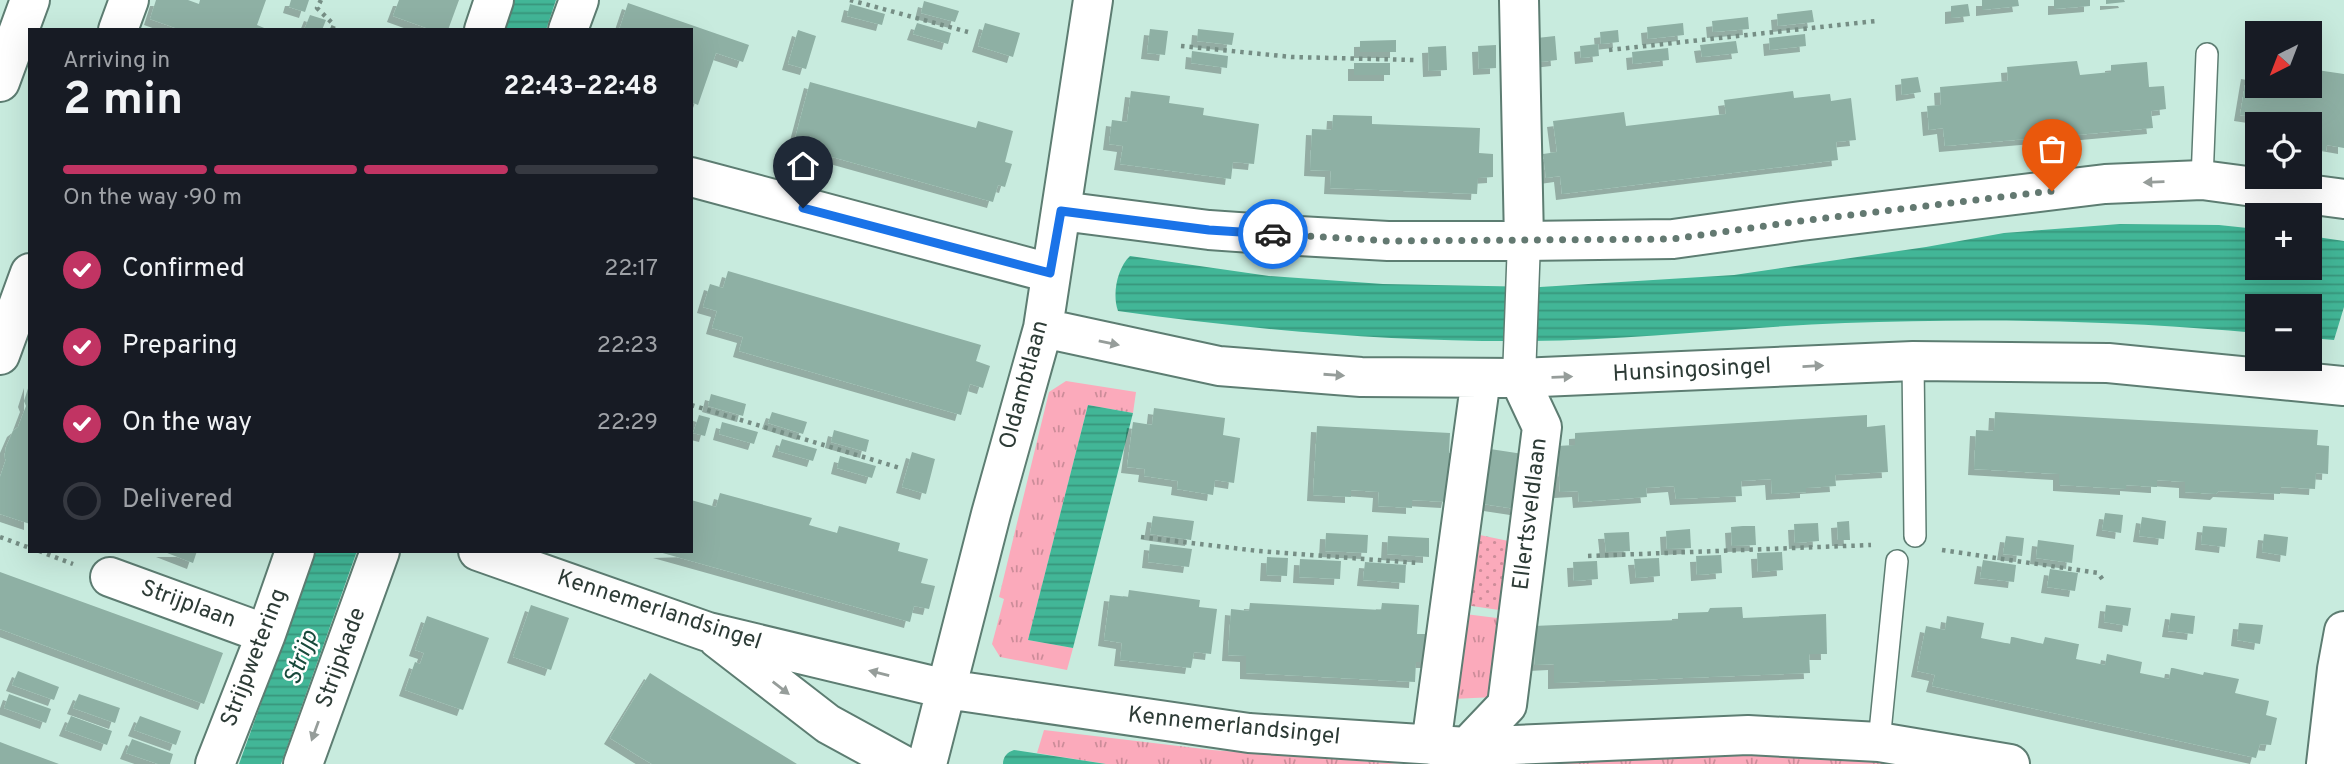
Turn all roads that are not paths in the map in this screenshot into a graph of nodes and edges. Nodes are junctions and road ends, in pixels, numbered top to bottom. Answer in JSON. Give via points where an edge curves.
{"nodes":[{"id":1,"x":30,"y":0,"type":"edge"},
{"id":2,"x":129,"y":0,"type":"edge"},
{"id":3,"x":494,"y":0,"type":"edge"},
{"id":4,"x":579,"y":0,"type":"edge"},
{"id":5,"x":1093,"y":0,"type":"edge"},
{"id":6,"x":1519,"y":0,"type":"edge"},
{"id":7,"x":119,"y":28,"type":"edge"},
{"id":8,"x":485,"y":28,"type":"edge"},
{"id":9,"x":569,"y":28,"type":"edge"},
{"id":10,"x":2207,"y":54,"type":"dead end"},
{"id":11,"x":14,"y":62,"type":"edge"},
{"id":12,"x":693,"y":178,"type":"edge"},
{"id":13,"x":2202,"y":180,"type":"junction"},
{"id":14,"x":2344,"y":199,"type":"edge"},
{"id":15,"x":1061,"y":211,"type":"junction"},
{"id":16,"x":1524,"y":241,"type":"junction"},
{"id":17,"x":1050,"y":273,"type":"junction"},
{"id":18,"x":28,"y":278,"type":"edge"},
{"id":19,"x":1043,"y":328,"type":"junction"},
{"id":20,"x":0,"y":355,"type":"edge"},
{"id":21,"x":1520,"y":361,"type":"junction"},
{"id":22,"x":1913,"y":361,"type":"junction"},
{"id":23,"x":1481,"y":378,"type":"junction"},
{"id":24,"x":2344,"y":386,"type":"edge"},
{"id":25,"x":1915,"y":536,"type":"road end"},
{"id":26,"x":294,"y":553,"type":"edge"},
{"id":27,"x":379,"y":553,"type":"edge"},
{"id":28,"x":484,"y":553,"type":"edge"},
{"id":29,"x":1897,"y":561,"type":"dead end"},
{"id":30,"x":110,"y":577,"type":"dead end"},
{"id":31,"x":2344,"y":631,"type":"edge"},
{"id":32,"x":708,"y":632,"type":"junction"},
{"id":33,"x":266,"y":634,"type":"junction"},
{"id":34,"x":946,"y":689,"type":"junction"},
{"id":35,"x":1879,"y":743,"type":"junction"},
{"id":36,"x":1453,"y":752,"type":"edge"},
{"id":37,"x":215,"y":764,"type":"edge"},
{"id":38,"x":303,"y":764,"type":"edge"},
{"id":39,"x":901,"y":764,"type":"edge"},
{"id":40,"x":927,"y":764,"type":"edge"},
{"id":41,"x":2010,"y":764,"type":"edge"},
{"id":42,"x":2326,"y":764,"type":"edge"}],
"edges":[{"from":1,"to":11,"type":"street"},
{"from":2,"to":7,"type":"street"},
{"from":3,"to":8,"type":"street"},
{"from":4,"to":9,"type":"street"},
{"from":5,"to":15,"type":"street","name":"Oldambtlaan"},
{"from":6,"to":16,"type":"street","name":"Ellertsveldlaan"},
{"from":10,"to":13,"type":"lane"},
{"from":12,"to":17,"type":"street"},
{"from":13,"to":14,"type":"street"},
{"from":13,"to":16,"type":"street","one_way":true,"via":[[2105,184],[1673,239]]},
{"from":15,"to":16,"type":"street","via":[[1209,230],[1388,241]]},
{"from":15,"to":17,"type":"street","name":"Oldambtlaan"},
{"from":16,"to":21,"type":"street","name":"Ellertsveldlaan"},
{"from":17,"to":19,"type":"street","name":"Oldambtlaan"},
{"from":18,"to":20,"type":"street"},
{"from":19,"to":23,"type":"street","name":"Hunsingosingel","one_way":true,"via":[[1219,366],[1362,377]]},
{"from":19,"to":34,"type":"street","name":"Oldambtlaan"},
{"from":21,"to":22,"type":"street","name":"Hunsingosingel","one_way":true},
{"from":21,"to":23,"type":"street","name":"Hunsingosingel"},
{"from":21,"to":36,"type":"street","name":"Ellertsveldlaan","via":[[1542,426],[1507,705]]},
{"from":22,"to":24,"type":"street","name":"Hunsingosingel","via":[[2108,363]]},
{"from":22,"to":25,"type":"lane"},
{"from":23,"to":36,"type":"street"},
{"from":26,"to":33,"type":"street","name":"Strijpwetering"},
{"from":27,"to":38,"type":"street","name":"Strijpkade","one_way":true},
{"from":28,"to":32,"type":"street","name":"Kennemerlandsingel"},
{"from":29,"to":35,"type":"lane"},
{"from":30,"to":33,"type":"street","name":"Strijplaan"},
{"from":31,"to":42,"type":"street"},
{"from":34,"to":32,"type":"street","name":"Kennemerlandsingel","one_way":true},
{"from":32,"to":39,"type":"street","one_way":true,"via":[[828,724]]},
{"from":33,"to":37,"type":"street","name":"Strijpwetering"},
{"from":34,"to":36,"type":"street","name":"Kennemerlandsingel","via":[[1249,733]]},
{"from":34,"to":40,"type":"street","name":"Oldambtlaan"},
{"from":35,"to":36,"type":"street","name":"Kennemerlandsingel","via":[[1748,735]]},
{"from":35,"to":41,"type":"street","name":"Kennemerlandsingel"}]}
